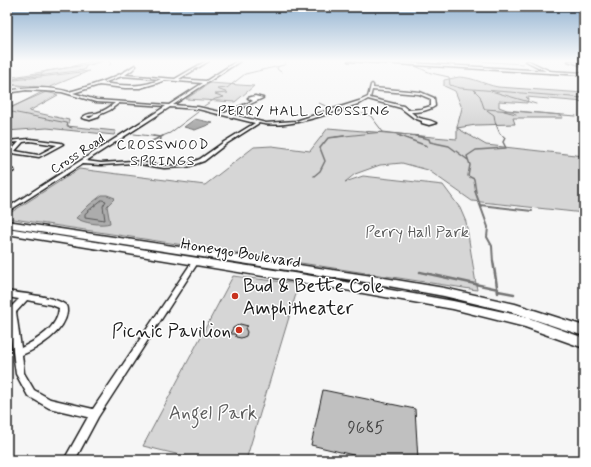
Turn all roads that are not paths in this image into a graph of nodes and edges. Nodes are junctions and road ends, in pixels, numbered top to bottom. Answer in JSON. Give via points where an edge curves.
{"nodes":[{"id":1,"x":101,"y":83,"type":"edge"},
{"id":2,"x":156,"y":83,"type":"edge"},
{"id":3,"x":205,"y":83,"type":"edge"},
{"id":4,"x":98,"y":84,"type":"junction"},
{"id":5,"x":7,"y":92,"type":"edge"},
{"id":6,"x":70,"y":92,"type":"junction"},
{"id":7,"x":367,"y":98,"type":"junction"},
{"id":8,"x":254,"y":100,"type":"dead end"},
{"id":9,"x":119,"y":102,"type":"junction"},
{"id":10,"x":170,"y":106,"type":"junction"},
{"id":11,"x":408,"y":111,"type":"junction"},
{"id":12,"x":97,"y":114,"type":"dead end"},
{"id":13,"x":226,"y":114,"type":"junction"},
{"id":14,"x":424,"y":121,"type":"dead end"},
{"id":15,"x":257,"y":123,"type":"junction"},
{"id":16,"x":22,"y":141,"type":"junction"},
{"id":17,"x":7,"y":142,"type":"edge"},
{"id":18,"x":81,"y":162,"type":"junction"},
{"id":19,"x":7,"y":170,"type":"edge"},
{"id":20,"x":7,"y":174,"type":"edge"},
{"id":21,"x":7,"y":210,"type":"edge"},
{"id":22,"x":7,"y":224,"type":"edge"},
{"id":23,"x":7,"y":231,"type":"edge"},
{"id":24,"x":196,"y":261,"type":"junction"},
{"id":25,"x":7,"y":294,"type":"edge"},
{"id":26,"x":25,"y":298,"type":"junction"},
{"id":27,"x":584,"y":331,"type":"edge"},
{"id":28,"x":584,"y":343,"type":"edge"},
{"id":29,"x":18,"y":353,"type":"junction"},
{"id":30,"x":95,"y":414,"type":"junction"},
{"id":31,"x":69,"y":460,"type":"edge"}],
"edges":[{"from":1,"to":4,"type":"street"},
{"from":2,"to":4,"type":"street","via":[[138,88]]},
{"from":3,"to":10,"type":"street","name":"Cross Road"},
{"from":4,"to":6,"type":"street"},
{"from":5,"to":6,"type":"street","via":[[32,89]]},
{"from":6,"to":9,"type":"street","via":[[88,100]]},
{"from":7,"to":11,"type":"street","via":[[395,104]]},
{"from":7,"to":11,"type":"street","via":[[371,87],[420,93],[433,99],[431,107]]},
{"from":7,"to":15,"type":"street","via":[[296,122]]},
{"from":8,"to":13,"type":"street"},
{"from":9,"to":10,"type":"street"},
{"from":9,"to":12,"type":"street"},
{"from":10,"to":13,"type":"street"},
{"from":10,"to":18,"type":"street","name":"Cross Road"},
{"from":11,"to":14,"type":"street"},
{"from":13,"to":15,"type":"street"},
{"from":15,"to":18,"type":"street","via":[[202,160],[187,166]]},
{"from":16,"to":16,"type":"street","via":[[30,140],[61,144],[39,156],[12,152]]},
{"from":16,"to":17,"type":"street"},
{"from":18,"to":21,"type":"street","name":"Cross Road"},
{"from":19,"to":20,"type":"street","via":[[12,171]]},
{"from":22,"to":27,"type":"main road","name":"Honeygo Boulevard","via":[[323,272],[486,300]]},
{"from":23,"to":24,"type":"main road","name":"Honeygo Boulevard"},
{"from":24,"to":28,"type":"main road","name":"Honeygo Boulevard","via":[[356,287],[486,312],[526,322]]},
{"from":24,"to":30,"type":"street"},
{"from":25,"to":26,"type":"street"},
{"from":26,"to":29,"type":"street","via":[[12,311]]},
{"from":26,"to":29,"type":"street","via":[[58,304],[63,307],[64,313],[45,338]]},
{"from":29,"to":30,"type":"street","via":[[20,374],[31,393],[49,403]]},
{"from":30,"to":31,"type":"street"}]}
